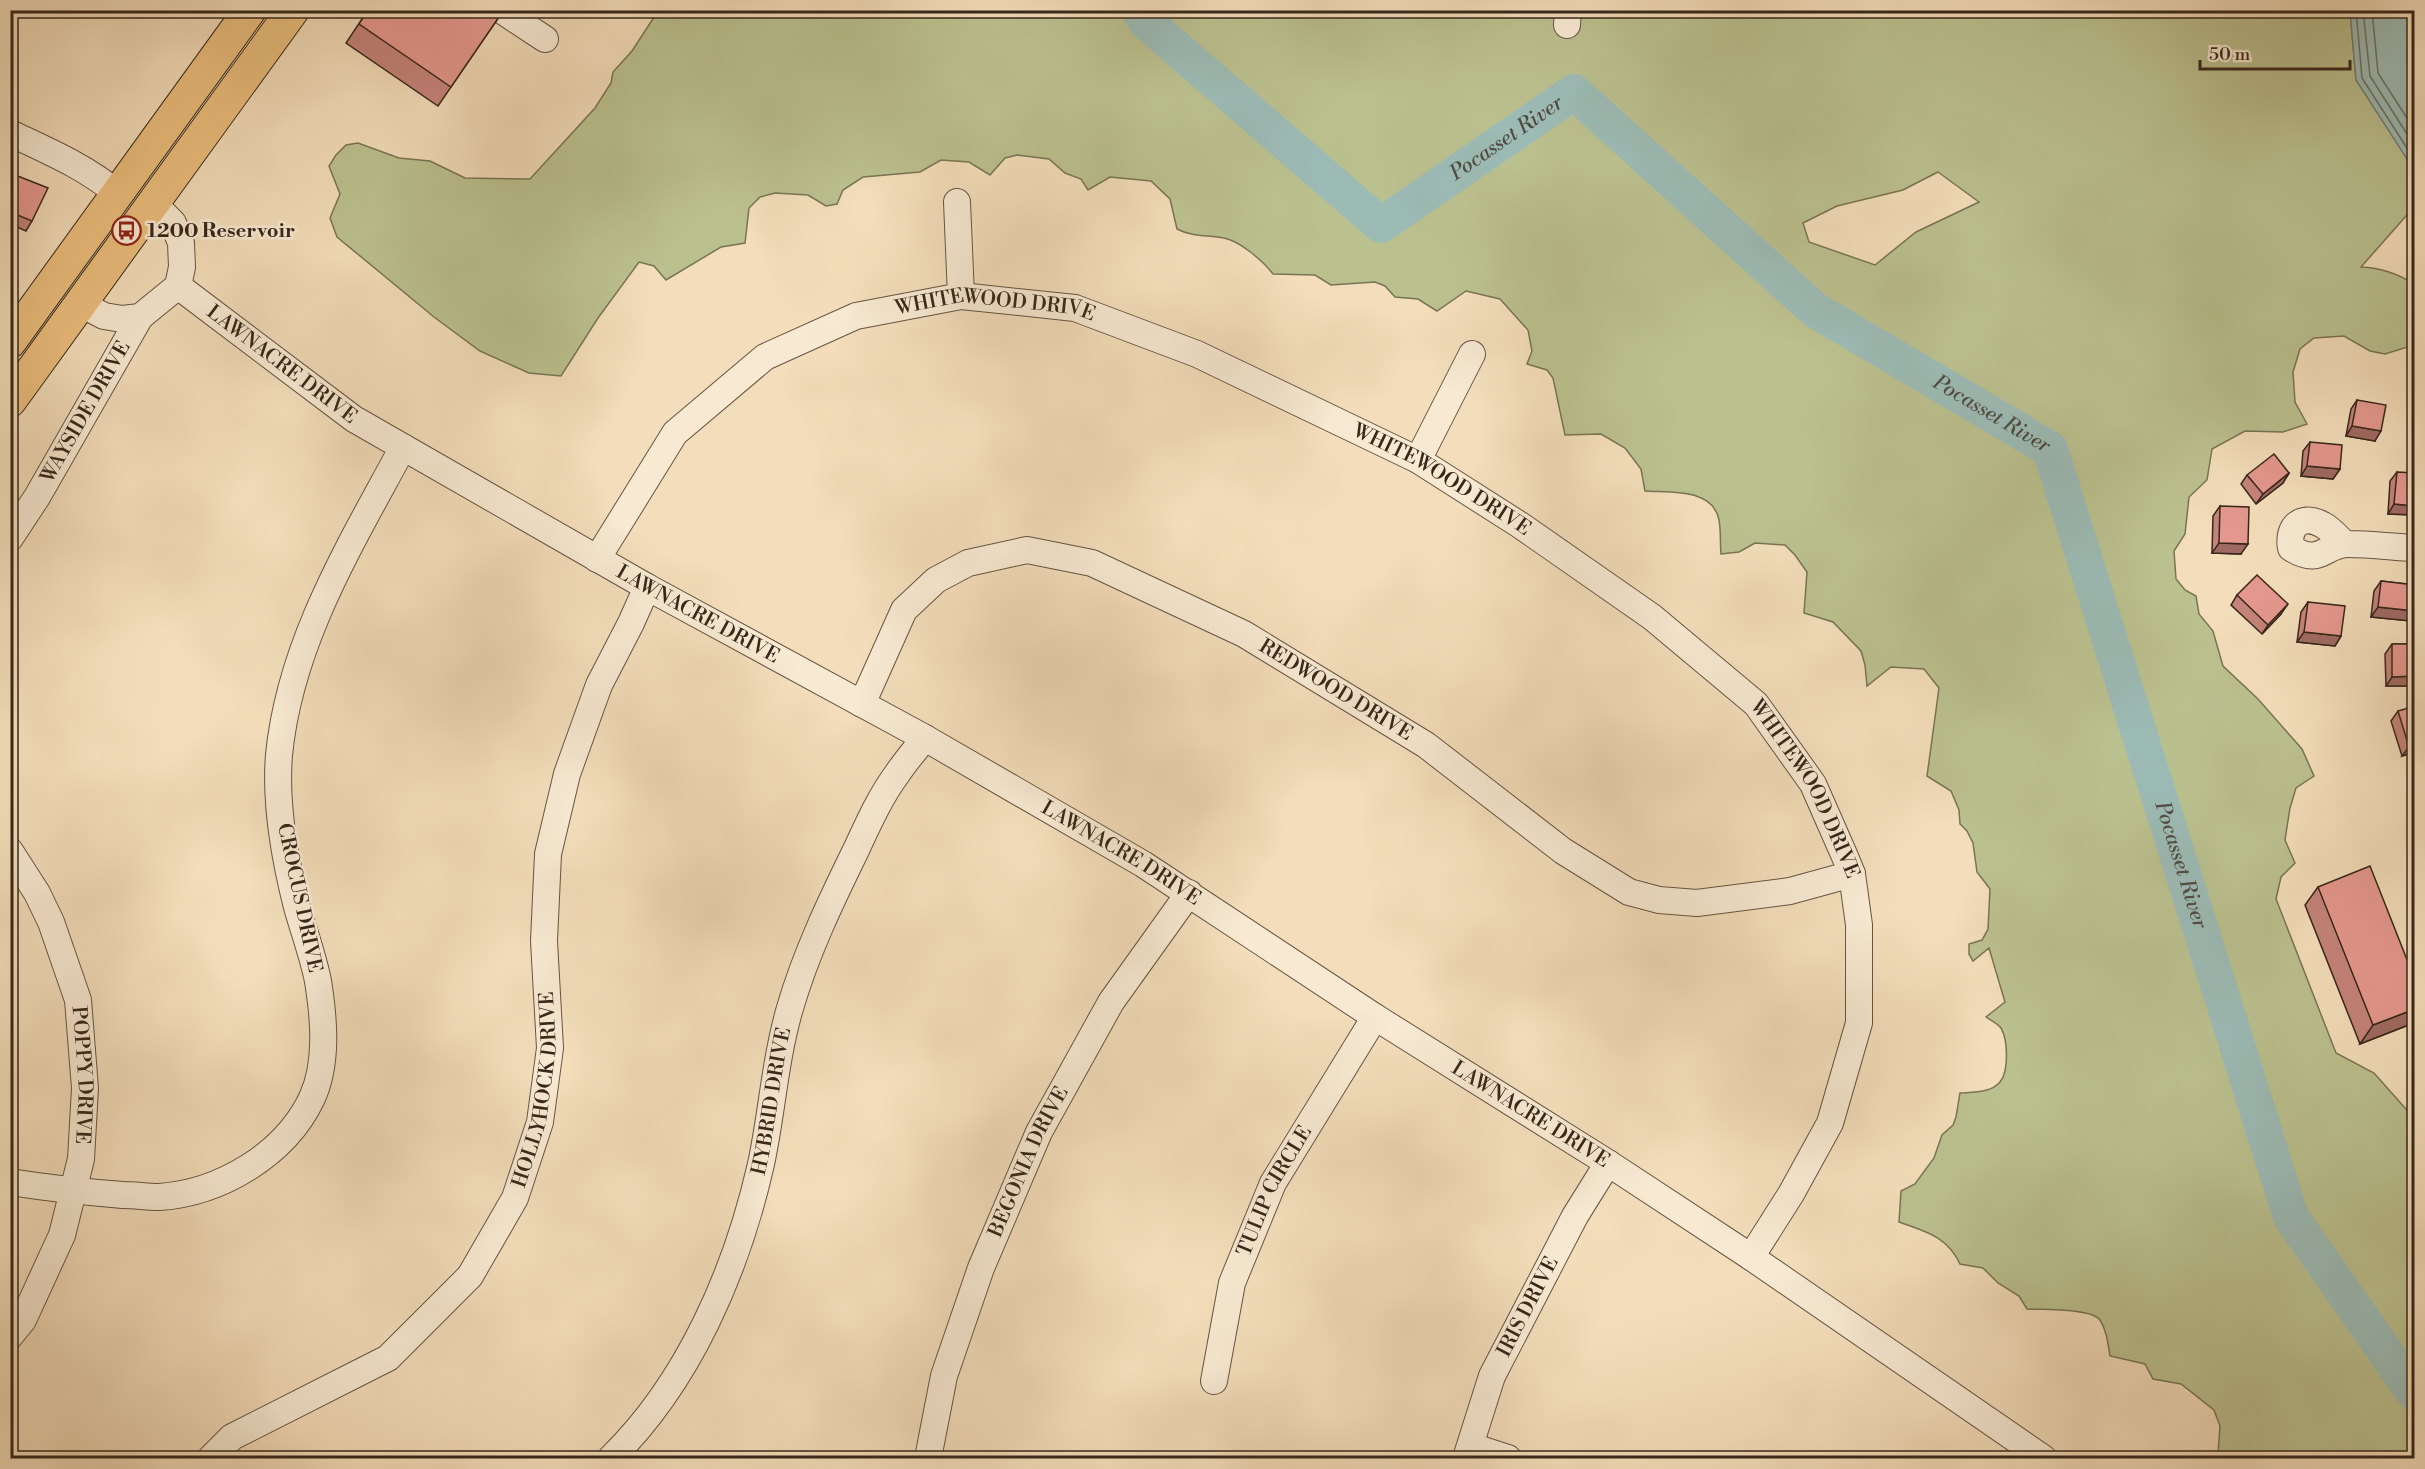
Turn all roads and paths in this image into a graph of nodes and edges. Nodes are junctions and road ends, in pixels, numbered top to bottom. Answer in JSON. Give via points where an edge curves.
{"nodes":[{"id":1,"x":250,"y":10,"type":"edge"},
{"id":2,"x":293,"y":10,"type":"edge"},
{"id":3,"x":501,"y":10,"type":"edge"},
{"id":4,"x":545,"y":39,"type":"dead end"},
{"id":5,"x":10,"y":133,"type":"edge"},
{"id":6,"x":118,"y":194,"type":"junction"},
{"id":7,"x":957,"y":202,"type":"dead end"},
{"id":8,"x":153,"y":203,"type":"junction"},
{"id":9,"x":178,"y":286,"type":"junction"},
{"id":10,"x":961,"y":296,"type":"junction"},
{"id":11,"x":81,"y":304,"type":"junction"},
{"id":12,"x":140,"y":317,"type":"junction"},
{"id":13,"x":10,"y":342,"type":"edge"},
{"id":14,"x":1472,"y":354,"type":"dead end"},
{"id":15,"x":10,"y":401,"type":"edge"},
{"id":16,"x":403,"y":447,"type":"junction"},
{"id":17,"x":1418,"y":460,"type":"junction"},
{"id":18,"x":10,"y":538,"type":"edge"},
{"id":19,"x":2345,"y":544,"type":"dead end"},
{"id":20,"x":2415,"y":548,"type":"edge"},
{"id":21,"x":597,"y":559,"type":"junction"},
{"id":22,"x":647,"y":587,"type":"junction"},
{"id":23,"x":862,"y":704,"type":"junction"},
{"id":24,"x":925,"y":738,"type":"junction"},
{"id":25,"x":10,"y":851,"type":"edge"},
{"id":26,"x":1852,"y":874,"type":"junction"},
{"id":27,"x":1189,"y":893,"type":"junction"},
{"id":28,"x":1375,"y":1017,"type":"junction"},
{"id":29,"x":1608,"y":1163,"type":"junction"},
{"id":30,"x":10,"y":1182,"type":"edge"},
{"id":31,"x":74,"y":1192,"type":"junction"},
{"id":32,"x":1751,"y":1257,"type":"junction"},
{"id":33,"x":10,"y":1336,"type":"edge"},
{"id":34,"x":1214,"y":1381,"type":"dead end"},
{"id":35,"x":1468,"y":1452,"type":"edge"},
{"id":36,"x":211,"y":1458,"type":"edge"},
{"id":37,"x":611,"y":1458,"type":"edge"},
{"id":38,"x":928,"y":1458,"type":"edge"},
{"id":39,"x":1508,"y":1458,"type":"edge"},
{"id":40,"x":2043,"y":1458,"type":"edge"}],
"edges":[{"from":1,"to":6,"type":"main road"},
{"from":2,"to":8,"type":"main road"},
{"from":3,"to":4,"type":"street"},
{"from":5,"to":6,"type":"street","via":[[71,162]]},
{"from":6,"to":13,"type":"main road"},
{"from":7,"to":10,"type":"street"},
{"from":8,"to":9,"type":"street","via":[[173,223],[181,243]]},
{"from":8,"to":11,"type":"main road"},
{"from":9,"to":12,"type":"street"},
{"from":9,"to":16,"type":"street","name":"LAWNACRE DRIVE","via":[[354,419]]},
{"from":10,"to":17,"type":"street","name":"WHITEWOOD DRIVE","via":[[1075,308],[1197,354]]},
{"from":10,"to":21,"type":"street","name":"WHITEWOOD DRIVE","via":[[856,316],[765,357],[675,433]]},
{"from":11,"to":12,"type":"street","via":[[104,316]]},
{"from":11,"to":15,"type":"main road"},
{"from":12,"to":18,"type":"street","name":"WAYSIDE DRIVE","via":[[38,497]]},
{"from":14,"to":17,"type":"street"},
{"from":16,"to":21,"type":"street","name":"LAWNACRE DRIVE"},
{"from":16,"to":31,"type":"street","name":"CROCUS DRIVE","via":[[310,630],[291,688],[279,756],[281,836],[317,980],[323,1027],[322,1058],[312,1097],[273,1150],[209,1187],[159,1197]]},
{"from":17,"to":26,"type":"street","name":"WHITEWOOD DRIVE","via":[[1652,617],[1756,704],[1814,784]]},
{"from":19,"to":20,"type":"street"},
{"from":21,"to":22,"type":"street","name":"LAWNACRE DRIVE"},
{"from":22,"to":23,"type":"street","name":"LAWNACRE DRIVE"},
{"from":22,"to":36,"type":"street","name":"HOLLYHOCK DRIVE","via":[[599,685],[567,774],[548,854],[544,941],[550,1048],[540,1122],[515,1198],[470,1276],[388,1358],[232,1437]]},
{"from":23,"to":24,"type":"street","name":"LAWNACRE DRIVE"},
{"from":23,"to":26,"type":"street","name":"REDWOOD DRIVE","via":[[904,610],[936,580],[969,563],[1027,550],[1092,563],[1244,634],[1426,745],[1563,851],[1629,892],[1659,900],[1697,903],[1790,891]]},
{"from":24,"to":27,"type":"street","name":"LAWNACRE DRIVE"},
{"from":24,"to":37,"type":"street","name":"HYBRID DRIVE","via":[[896,775],[873,814],[807,958],[789,1010],[761,1164],[738,1248],[680,1373],[652,1413]]},
{"from":25,"to":31,"type":"street","name":"POPPY DRIVE","via":[[51,922],[78,1000],[85,1088],[81,1159]]},
{"from":26,"to":32,"type":"street","name":"WHITEWOOD DRIVE","via":[[1859,925],[1859,1023],[1830,1123]]},
{"from":27,"to":28,"type":"street","name":"LAWNACRE DRIVE"},
{"from":27,"to":38,"type":"street","name":"BEGONIA DRIVE","via":[[1111,1002],[1039,1132],[981,1268],[944,1376]]},
{"from":28,"to":29,"type":"street","name":"LAWNACRE DRIVE"},
{"from":28,"to":34,"type":"street","name":"TULIP CIRCLE","via":[[1273,1183],[1232,1283]]},
{"from":29,"to":32,"type":"street","name":"LAWNACRE DRIVE"},
{"from":29,"to":35,"type":"street","name":"IRIS DRIVE","via":[[1575,1216],[1492,1376]]},
{"from":30,"to":31,"type":"street","name":"CROCUS DRIVE"},
{"from":31,"to":33,"type":"street","name":"POPPY DRIVE","via":[[62,1235],[23,1320]]},
{"from":32,"to":40,"type":"street","name":"LAWNACRE DRIVE"},
{"from":35,"to":39,"type":"street"}]}
